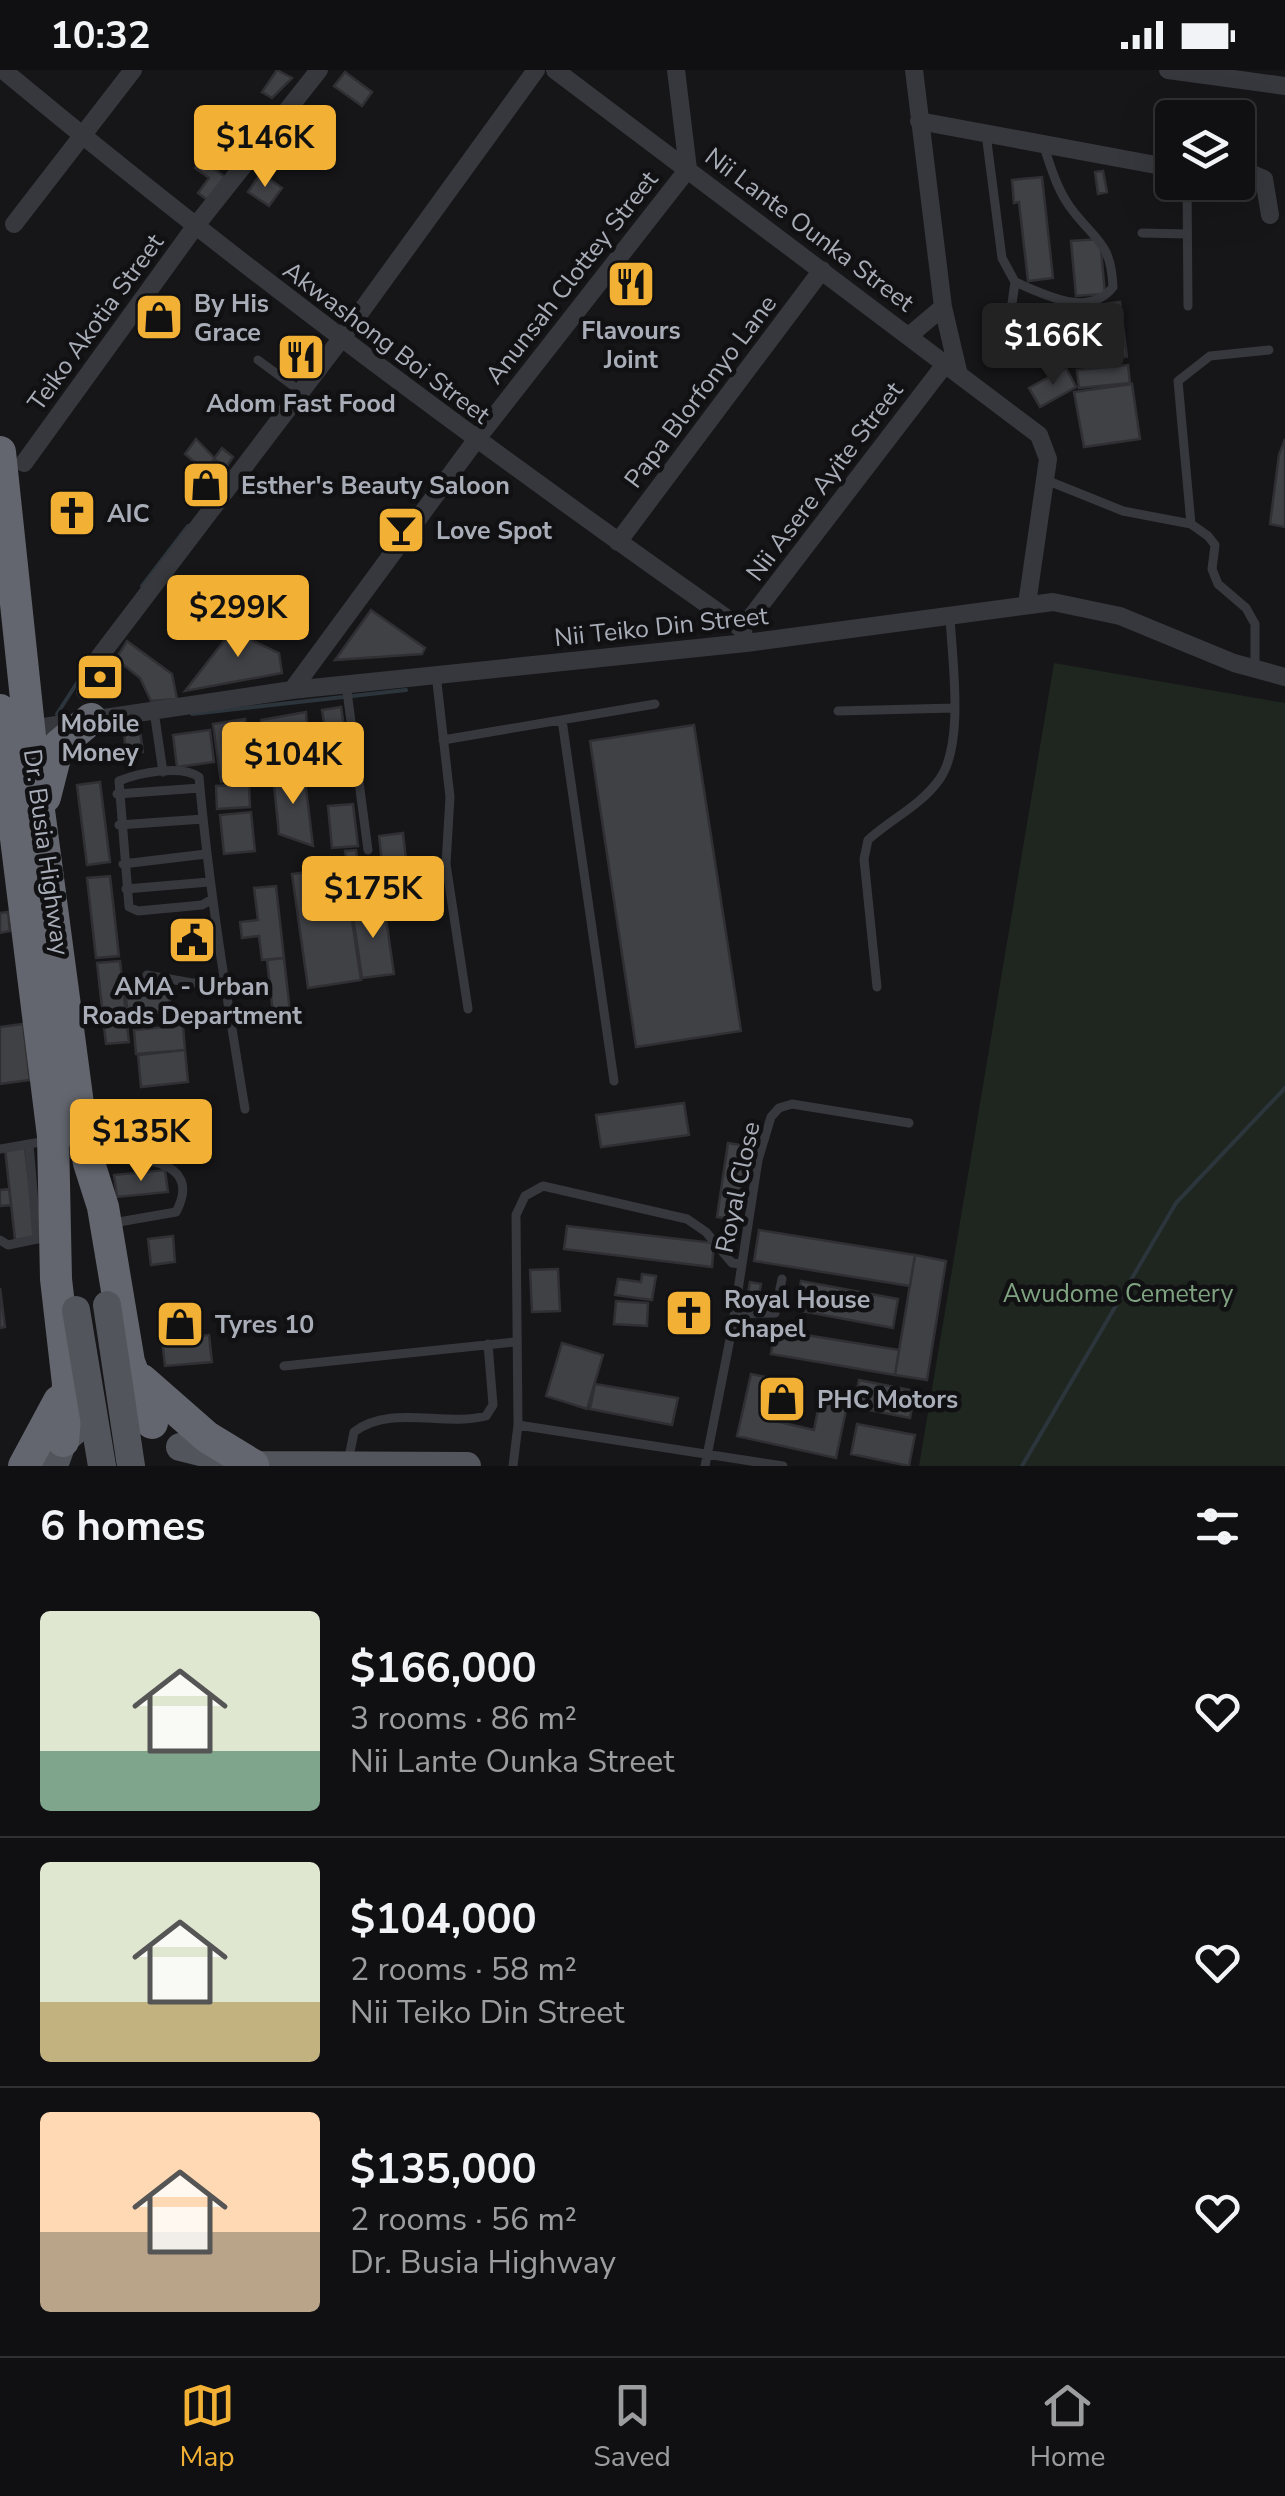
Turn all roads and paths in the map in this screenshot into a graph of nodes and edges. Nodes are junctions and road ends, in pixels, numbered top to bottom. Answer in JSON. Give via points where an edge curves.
{"nodes":[{"id":1,"x":3,"y":70,"type":"edge"},
{"id":2,"x":133,"y":70,"type":"edge"},
{"id":3,"x":319,"y":70,"type":"edge"},
{"id":4,"x":536,"y":70,"type":"edge"},
{"id":5,"x":555,"y":70,"type":"edge"},
{"id":6,"x":676,"y":70,"type":"edge"},
{"id":7,"x":914,"y":70,"type":"edge"},
{"id":8,"x":1168,"y":70,"type":"edge"},
{"id":9,"x":1285,"y":86,"type":"edge"},
{"id":10,"x":919,"y":122,"type":"junction"},
{"id":11,"x":986,"y":134,"type":"junction"},
{"id":12,"x":83,"y":137,"type":"junction"},
{"id":13,"x":1043,"y":144,"type":"junction"},
{"id":14,"x":1155,"y":165,"type":"edge"},
{"id":15,"x":688,"y":169,"type":"junction"},
{"id":16,"x":1255,"y":175,"type":"edge"},
{"id":17,"x":1187,"y":200,"type":"edge"},
{"id":18,"x":1270,"y":216,"type":"dead end"},
{"id":19,"x":14,"y":224,"type":"dead end"},
{"id":20,"x":194,"y":228,"type":"junction"},
{"id":21,"x":1142,"y":234,"type":"dead end"},
{"id":22,"x":1187,"y":234,"type":"junction"},
{"id":23,"x":822,"y":270,"type":"junction"},
{"id":24,"x":1015,"y":282,"type":"junction"},
{"id":25,"x":1188,"y":306,"type":"dead end"},
{"id":26,"x":943,"y":307,"type":"junction"},
{"id":27,"x":910,"y":335,"type":"junction"},
{"id":28,"x":341,"y":340,"type":"junction"},
{"id":29,"x":1006,"y":346,"type":"dead end"},
{"id":30,"x":1269,"y":350,"type":"dead end"},
{"id":31,"x":258,"y":360,"type":"dead end"},
{"id":32,"x":952,"y":367,"type":"junction"},
{"id":33,"x":301,"y":392,"type":"junction"},
{"id":34,"x":476,"y":440,"type":"junction"},
{"id":35,"x":12,"y":458,"type":"edge"},
{"id":36,"x":1046,"y":480,"type":"junction"},
{"id":37,"x":1190,"y":524,"type":"junction"},
{"id":38,"x":618,"y":542,"type":"junction"},
{"id":39,"x":1027,"y":604,"type":"junction"},
{"id":40,"x":0,"y":614,"type":"edge"},
{"id":41,"x":950,"y":617,"type":"junction"},
{"id":42,"x":744,"y":636,"type":"junction"},
{"id":43,"x":1254,"y":670,"type":"junction"},
{"id":44,"x":436,"y":674,"type":"junction"},
{"id":45,"x":1285,"y":677,"type":"edge"},
{"id":46,"x":346,"y":684,"type":"junction"},
{"id":47,"x":292,"y":690,"type":"junction"},
{"id":48,"x":655,"y":704,"type":"dead end"},
{"id":49,"x":88,"y":705,"type":"junction"},
{"id":50,"x":154,"y":708,"type":"junction"},
{"id":51,"x":954,"y":708,"type":"junction"},
{"id":52,"x":0,"y":710,"type":"edge"},
{"id":53,"x":838,"y":711,"type":"dead end"},
{"id":54,"x":562,"y":720,"type":"junction"},
{"id":55,"x":18,"y":740,"type":"junction"},
{"id":56,"x":444,"y":740,"type":"junction"},
{"id":57,"x":163,"y":772,"type":"junction"},
{"id":58,"x":200,"y":788,"type":"junction"},
{"id":59,"x":117,"y":794,"type":"junction"},
{"id":60,"x":203,"y":819,"type":"junction"},
{"id":61,"x":120,"y":825,"type":"junction"},
{"id":62,"x":44,"y":832,"type":"junction"},
{"id":63,"x":368,"y":850,"type":"dead end"},
{"id":64,"x":206,"y":854,"type":"junction"},
{"id":65,"x":123,"y":864,"type":"junction"},
{"id":66,"x":209,"y":882,"type":"junction"},
{"id":67,"x":126,"y":888,"type":"junction"},
{"id":68,"x":210,"y":900,"type":"junction"},
{"id":69,"x":147,"y":975,"type":"dead end"},
{"id":70,"x":224,"y":981,"type":"junction"},
{"id":71,"x":877,"y":987,"type":"dead end"},
{"id":72,"x":468,"y":1008,"type":"dead end"},
{"id":73,"x":614,"y":1082,"type":"dead end"},
{"id":74,"x":245,"y":1109,"type":"dead end"},
{"id":75,"x":909,"y":1123,"type":"dead end"},
{"id":76,"x":46,"y":1148,"type":"junction"},
{"id":77,"x":0,"y":1149,"type":"edge"},
{"id":78,"x":88,"y":1160,"type":"junction"},
{"id":79,"x":106,"y":1226,"type":"junction"},
{"id":80,"x":47,"y":1239,"type":"junction"},
{"id":81,"x":0,"y":1240,"type":"edge"},
{"id":82,"x":741,"y":1264,"type":"junction"},
{"id":83,"x":782,"y":1278,"type":"dead end"},
{"id":84,"x":735,"y":1314,"type":"junction"},
{"id":85,"x":514,"y":1342,"type":"junction"},
{"id":86,"x":488,"y":1344,"type":"junction"},
{"id":87,"x":129,"y":1362,"type":"junction"},
{"id":88,"x":284,"y":1366,"type":"dead end"},
{"id":89,"x":68,"y":1384,"type":"junction"},
{"id":90,"x":152,"y":1423,"type":"junction"},
{"id":91,"x":518,"y":1425,"type":"junction"},
{"id":92,"x":58,"y":1453,"type":"edge"},
{"id":93,"x":708,"y":1454,"type":"junction"},
{"id":94,"x":185,"y":1457,"type":"edge"},
{"id":95,"x":252,"y":1464,"type":"edge"},
{"id":96,"x":348,"y":1464,"type":"edge"},
{"id":97,"x":24,"y":1466,"type":"edge"},
{"id":98,"x":102,"y":1466,"type":"edge"},
{"id":99,"x":131,"y":1466,"type":"edge"},
{"id":100,"x":467,"y":1466,"type":"edge"},
{"id":101,"x":513,"y":1466,"type":"edge"},
{"id":102,"x":705,"y":1466,"type":"edge"},
{"id":103,"x":783,"y":1466,"type":"edge"}],
"edges":[{"from":1,"to":12,"type":"street","name":"Akwashong Boi Street"},
{"from":2,"to":12,"type":"street"},
{"from":3,"to":20,"type":"street","name":"Teiko Akotia Street"},
{"from":4,"to":28,"type":"street"},
{"from":5,"to":15,"type":"street","name":"Nii Lante Ounka Street"},
{"from":6,"to":15,"type":"street","name":"Anunsah Clottey Street"},
{"from":7,"to":10,"type":"street"},
{"from":8,"to":9,"type":"street"},
{"from":10,"to":11,"type":"street"},
{"from":10,"to":26,"type":"street"},
{"from":11,"to":13,"type":"street"},
{"from":11,"to":24,"type":"lane","via":[[1002,258]]},
{"from":12,"to":19,"type":"street"},
{"from":12,"to":20,"type":"street","name":"Akwashong Boi Street"},
{"from":13,"to":14,"type":"street"},
{"from":13,"to":24,"type":"lane","via":[[1056,184],[1105,244],[1113,287],[1090,301],[1065,303]]},
{"from":15,"to":23,"type":"street","name":"Nii Lante Ounka Street"},
{"from":15,"to":34,"type":"street","name":"Anunsah Clottey Street"},
{"from":16,"to":18,"type":"street","via":[[1264,179]]},
{"from":17,"to":22,"type":"lane"},
{"from":20,"to":28,"type":"street","name":"Akwashong Boi Street"},
{"from":20,"to":35,"type":"street","name":"Teiko Akotia Street"},
{"from":21,"to":22,"type":"lane"},
{"from":22,"to":25,"type":"lane"},
{"from":23,"to":27,"type":"street","name":"Nii Lante Ounka Street"},
{"from":23,"to":38,"type":"street","name":"Papa Blorfonyo Lane"},
{"from":24,"to":29,"type":"lane"},
{"from":26,"to":27,"type":"street"},
{"from":26,"to":32,"type":"street"},
{"from":27,"to":32,"type":"street","name":"Nii Lante Ounka Street"},
{"from":28,"to":33,"type":"street"},
{"from":28,"to":34,"type":"street","name":"Akwashong Boi Street"},
{"from":30,"to":37,"type":"lane","via":[[1210,356],[1178,380]]},
{"from":31,"to":33,"type":"lane"},
{"from":32,"to":36,"type":"street","name":"Nii Lante Ounka Street","via":[[1039,435],[1048,450]]},
{"from":32,"to":42,"type":"street","name":"Nii Asere Ayite Street"},
{"from":33,"to":49,"type":"street","via":[[100,656]]},
{"from":34,"to":38,"type":"street","name":"Akwashong Boi Street"},
{"from":34,"to":47,"type":"street","name":"Anunsah Clottey Street"},
{"from":35,"to":55,"type":"highway","name":"Dr. Busia Highway"},
{"from":36,"to":37,"type":"lane","via":[[1123,511]]},
{"from":36,"to":39,"type":"street","name":"Nii Lante Ounka Street"},
{"from":37,"to":43,"type":"lane","via":[[1215,546],[1218,584],[1251,614]]},
{"from":38,"to":42,"type":"street","name":"Akwashong Boi Street"},
{"from":39,"to":41,"type":"street","name":"Nii Teiko Din Street"},
{"from":39,"to":43,"type":"street","name":"Nii Teiko Din Street","via":[[1072,602]]},
{"from":40,"to":55,"type":"highway"},
{"from":41,"to":42,"type":"street","name":"Nii Teiko Din Street"},
{"from":41,"to":51,"type":"lane"},
{"from":42,"to":44,"type":"street","name":"Nii Teiko Din Street"},
{"from":43,"to":45,"type":"street","name":"Nii Teiko Din Street"},
{"from":44,"to":46,"type":"street","name":"Nii Teiko Din Street"},
{"from":44,"to":56,"type":"lane"},
{"from":46,"to":47,"type":"street","name":"Nii Teiko Din Street"},
{"from":46,"to":63,"type":"lane"},
{"from":47,"to":50,"type":"street","name":"Nii Teiko Din Street"},
{"from":48,"to":54,"type":"lane"},
{"from":49,"to":50,"type":"street","name":"Nii Teiko Din Street"},
{"from":49,"to":55,"type":"street","name":"Nii Teiko Din Street"},
{"from":49,"to":62,"type":"highway","via":[[58,746],[46,786]]},
{"from":50,"to":57,"type":"lane"},
{"from":51,"to":53,"type":"lane"},
{"from":51,"to":71,"type":"lane","via":[[942,777],[868,840],[864,858]]},
{"from":52,"to":55,"type":"highway","name":"Dr. Busia Highway"},
{"from":54,"to":56,"type":"lane"},
{"from":54,"to":73,"type":"lane"},
{"from":55,"to":62,"type":"highway","name":"Dr. Busia Highway"},
{"from":55,"to":76,"type":"highway","name":"Dr. Busia Highway"},
{"from":56,"to":72,"type":"lane","via":[[450,798],[446,864]]},
{"from":57,"to":58,"type":"lane","via":[[196,773]]},
{"from":57,"to":59,"type":"lane","via":[[124,778]]},
{"from":58,"to":59,"type":"lane"},
{"from":58,"to":60,"type":"lane"},
{"from":59,"to":61,"type":"lane"},
{"from":60,"to":61,"type":"lane"},
{"from":60,"to":64,"type":"lane"},
{"from":61,"to":65,"type":"lane"},
{"from":62,"to":78,"type":"highway","name":"Dr. Busia Highway"},
{"from":64,"to":65,"type":"lane"},
{"from":64,"to":66,"type":"lane"},
{"from":65,"to":67,"type":"lane"},
{"from":66,"to":67,"type":"lane"},
{"from":66,"to":68,"type":"lane"},
{"from":67,"to":68,"type":"lane","via":[[130,907],[138,911]]},
{"from":68,"to":70,"type":"lane"},
{"from":69,"to":70,"type":"lane"},
{"from":70,"to":74,"type":"lane"},
{"from":75,"to":82,"type":"lane","name":"Royal Close","via":[[792,1104],[780,1108],[758,1160]]},
{"from":76,"to":77,"type":"lane"},
{"from":76,"to":80,"type":"highway","name":"Dr. Busia Highway"},
{"from":76,"to":98,"type":"main road","bridge":true},
{"from":78,"to":79,"type":"highway","name":"Dr. Busia Highway"},
{"from":78,"to":79,"type":"lane","via":[[157,1159],[178,1176],[182,1201],[176,1212]]},
{"from":78,"to":99,"type":"main road","bridge":true},
{"from":79,"to":87,"type":"highway","name":"Dr. Busia Highway"},
{"from":80,"to":81,"type":"lane","via":[[8,1245]]},
{"from":80,"to":89,"type":"highway","name":"Dr. Busia Highway"},
{"from":82,"to":84,"type":"lane","name":"Royal Close"},
{"from":82,"to":85,"type":"lane","via":[[687,1219],[543,1186],[525,1196],[516,1215]]},
{"from":83,"to":84,"type":"lane","via":[[775,1313]]},
{"from":84,"to":93,"type":"lane","name":"Royal Close"},
{"from":85,"to":86,"type":"lane"},
{"from":85,"to":91,"type":"lane"},
{"from":86,"to":88,"type":"lane"},
{"from":86,"to":96,"type":"lane","via":[[492,1405],[486,1416],[378,1418],[354,1432]]},
{"from":87,"to":90,"type":"highway","name":"Dr. Busia Highway"},
{"from":87,"to":95,"type":"highway","via":[[171,1410]]},
{"from":89,"to":92,"type":"highway","name":"Dr. Busia Highway"},
{"from":89,"to":97,"type":"highway"},
{"from":90,"to":92,"type":"main road","via":[[111,1416],[84,1424]]},
{"from":90,"to":94,"type":"main road"},
{"from":91,"to":93,"type":"lane"},
{"from":91,"to":101,"type":"lane"},
{"from":93,"to":102,"type":"lane","name":"Royal Close"},
{"from":93,"to":103,"type":"lane"},
{"from":94,"to":95,"type":"main road"},
{"from":95,"to":96,"type":"main road"},
{"from":96,"to":100,"type":"main road"}]}
